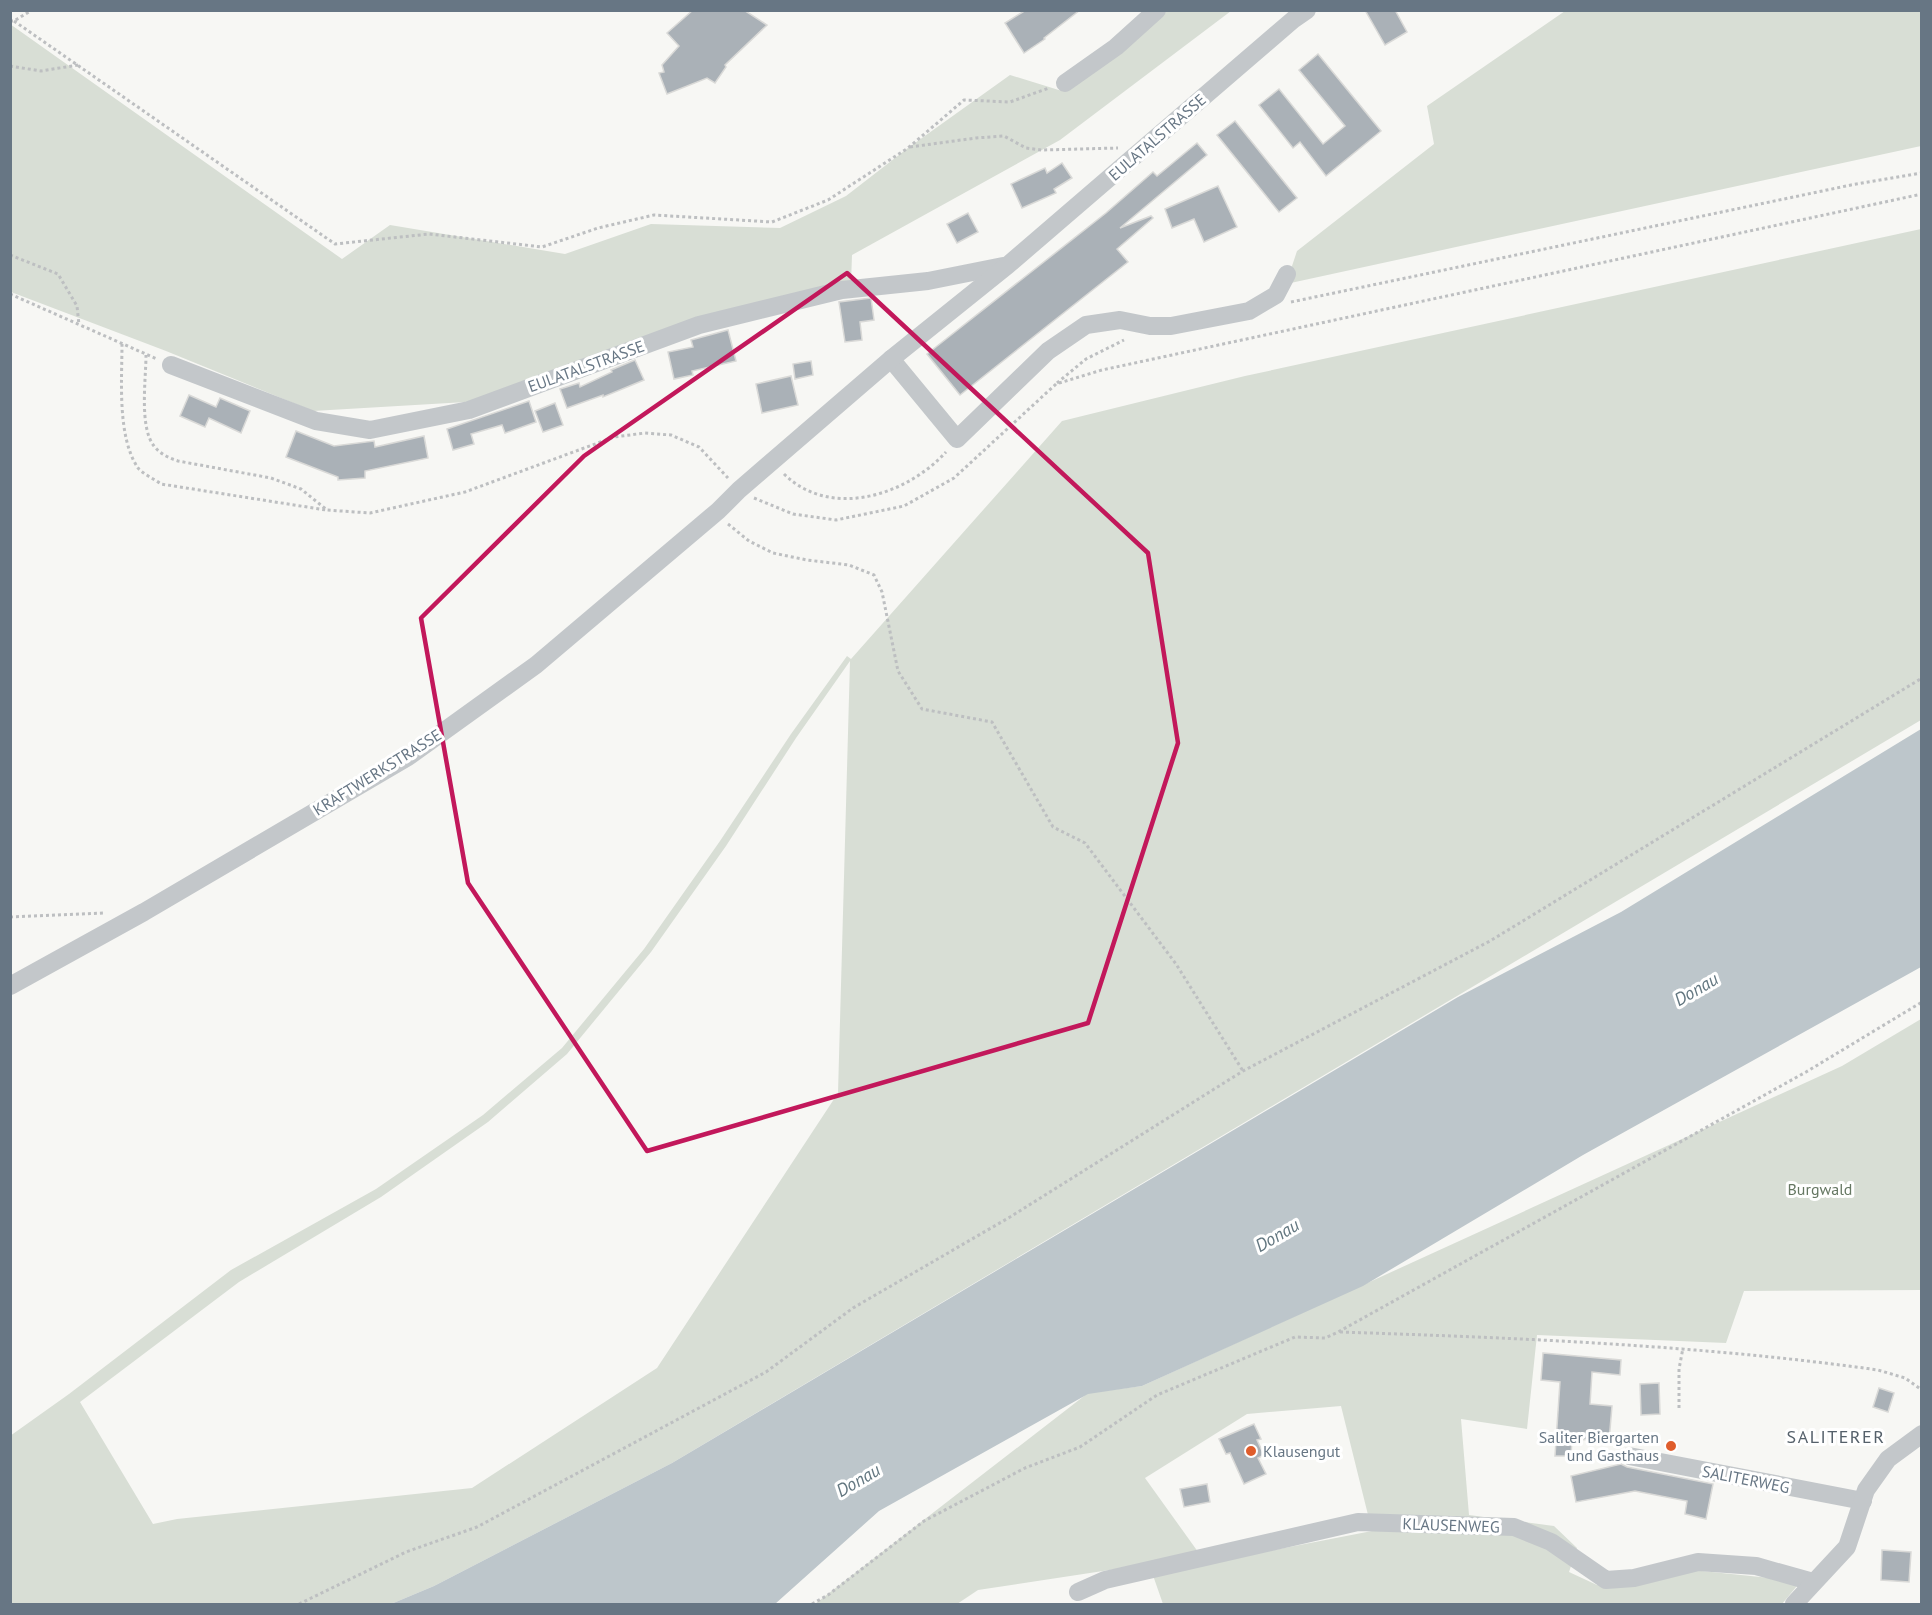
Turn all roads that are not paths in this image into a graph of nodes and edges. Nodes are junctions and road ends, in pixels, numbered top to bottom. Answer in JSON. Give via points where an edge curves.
{"nodes":[{"id":1,"x":1157,"y":10,"type":"edge"},
{"id":2,"x":1307,"y":10,"type":"edge"},
{"id":3,"x":1065,"y":82,"type":"road end"},
{"id":4,"x":1008,"y":265,"type":"junction"},
{"id":5,"x":1287,"y":274,"type":"dead end"},
{"id":6,"x":891,"y":359,"type":"junction"},
{"id":7,"x":171,"y":365,"type":"road end"},
{"id":8,"x":739,"y":490,"type":"joint"},
{"id":9,"x":10,"y":986,"type":"edge"},
{"id":10,"x":1922,"y":1434,"type":"edge"},
{"id":11,"x":1629,"y":1456,"type":"dead end"},
{"id":12,"x":1863,"y":1501,"type":"junction"},
{"id":13,"x":1813,"y":1581,"type":"junction"},
{"id":14,"x":1078,"y":1592,"type":"dead end"},
{"id":15,"x":1794,"y":1605,"type":"edge"}],
"edges":[{"from":1,"to":3,"type":"street","via":[[1116,46]]},
{"from":2,"to":4,"type":"street","name":"EULATALSTRASSE"},
{"from":4,"to":6,"type":"street","name":"EULATALSTRASSE"},
{"from":4,"to":7,"type":"street","name":"EULATALSTRASSE","via":[[928,281],[842,290],[699,325],[469,410],[370,430],[316,421]]},
{"from":5,"to":6,"type":"street","via":[[1276,295],[1250,311],[1171,326],[1120,320],[1086,325],[1048,351],[957,439]]},
{"from":6,"to":8,"type":"street","name":"EULATALSTRASSE"},
{"from":8,"to":9,"type":"street","name":"KRAFTWERKSTRASSE","via":[[536,664],[408,757]]},
{"from":10,"to":12,"type":"street","via":[[1888,1459],[1866,1490]]},
{"from":11,"to":12,"type":"street","name":"SALITERWEG"},
{"from":12,"to":13,"type":"street","via":[[1846,1547]]},
{"from":13,"to":14,"type":"street","name":"KLAUSENWEG","via":[[1756,1566],[1698,1562],[1634,1578],[1606,1580],[1551,1542],[1514,1527],[1358,1522],[1106,1580]]},
{"from":13,"to":15,"type":"street"}]}
